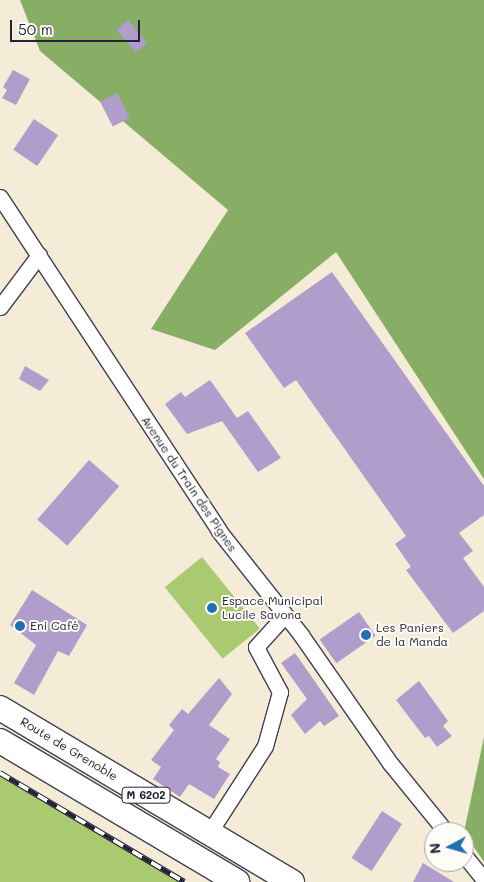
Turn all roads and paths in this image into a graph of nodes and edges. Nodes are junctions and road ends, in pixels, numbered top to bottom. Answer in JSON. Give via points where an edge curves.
{"nodes":[{"id":1,"x":0,"y":197,"type":"edge"},
{"id":2,"x":39,"y":255,"type":"junction"},
{"id":3,"x":0,"y":307,"type":"edge"},
{"id":4,"x":285,"y":615,"type":"junction"},
{"id":5,"x":0,"y":708,"type":"edge"},
{"id":6,"x":0,"y":741,"type":"edge"},
{"id":7,"x":438,"y":822,"type":"edge"},
{"id":8,"x":209,"y":833,"type":"junction"},
{"id":9,"x":474,"y":868,"type":"edge"},
{"id":10,"x":484,"y":880,"type":"edge"},
{"id":11,"x":237,"y":882,"type":"edge"},
{"id":12,"x":292,"y":882,"type":"edge"}],
"edges":[{"from":1,"to":2,"type":"street","name":"Avenue du Train des Pignes"},
{"from":2,"to":3,"type":"street"},
{"from":2,"to":4,"type":"street","name":"Avenue du Train des Pignes","via":[[218,531]]},
{"from":4,"to":7,"type":"street","name":"Avenue du Train des Pignes","via":[[390,763]]},
{"from":4,"to":8,"type":"street","via":[[256,647],[280,692],[265,746]]},
{"from":5,"to":8,"type":"main road","name":"Route de Grenoble","number":"M 6202"},
{"from":6,"to":11,"type":"main road","number":"M 6202"},
{"from":8,"to":12,"type":"main road","name":"Route de Grenoble","number":"M 6202"},
{"from":9,"to":10,"type":"street"}]}
